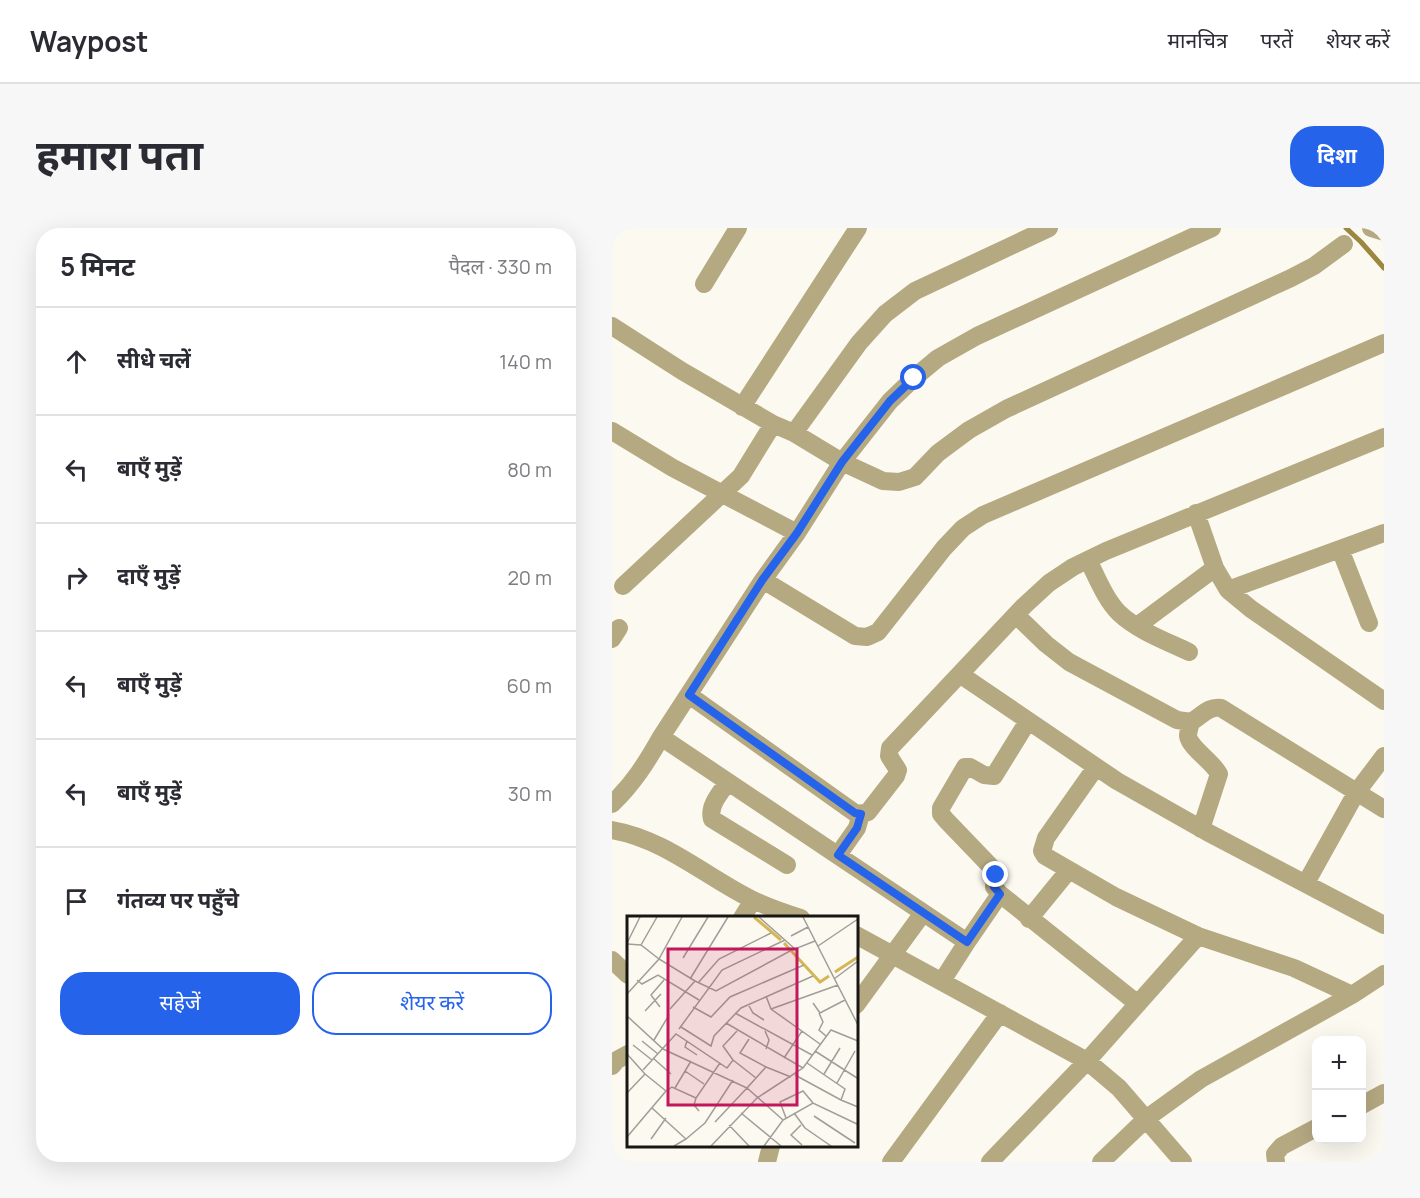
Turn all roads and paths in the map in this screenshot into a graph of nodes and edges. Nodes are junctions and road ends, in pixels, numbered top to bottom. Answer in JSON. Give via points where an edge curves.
{"nodes":[{"id":1,"x":738,"y":228,"type":"edge"},
{"id":2,"x":858,"y":228,"type":"edge"},
{"id":3,"x":1049,"y":228,"type":"edge"},
{"id":4,"x":1212,"y":228,"type":"edge"},
{"id":5,"x":1371,"y":228,"type":"edge"},
{"id":6,"x":1384,"y":232,"type":"edge"},
{"id":7,"x":1344,"y":244,"type":"dead end"},
{"id":8,"x":704,"y":284,"type":"dead end"},
{"id":9,"x":612,"y":326,"type":"edge"},
{"id":10,"x":1384,"y":343,"type":"edge"},
{"id":11,"x":742,"y":407,"type":"junction"},
{"id":12,"x":773,"y":424,"type":"junction"},
{"id":13,"x":612,"y":431,"type":"edge"},
{"id":14,"x":794,"y":433,"type":"junction"},
{"id":15,"x":1384,"y":439,"type":"edge"},
{"id":16,"x":842,"y":462,"type":"junction"},
{"id":17,"x":721,"y":494,"type":"junction"},
{"id":18,"x":1196,"y":513,"type":"junction"},
{"id":19,"x":797,"y":533,"type":"junction"},
{"id":20,"x":1384,"y":533,"type":"edge"},
{"id":21,"x":1340,"y":549,"type":"junction"},
{"id":22,"x":1088,"y":560,"type":"junction"},
{"id":23,"x":1215,"y":568,"type":"junction"},
{"id":24,"x":763,"y":579,"type":"junction"},
{"id":25,"x":623,"y":586,"type":"dead end"},
{"id":26,"x":1228,"y":590,"type":"junction"},
{"id":27,"x":1016,"y":615,"type":"junction"},
{"id":28,"x":1369,"y":623,"type":"dead end"},
{"id":29,"x":1137,"y":626,"type":"junction"},
{"id":30,"x":1189,"y":652,"type":"dead end"},
{"id":31,"x":961,"y":675,"type":"junction"},
{"id":32,"x":689,"y":695,"type":"junction"},
{"id":33,"x":1384,"y":702,"type":"edge"},
{"id":34,"x":1028,"y":721,"type":"junction"},
{"id":35,"x":1191,"y":722,"type":"junction"},
{"id":36,"x":661,"y":737,"type":"junction"},
{"id":37,"x":1384,"y":756,"type":"edge"},
{"id":38,"x":1096,"y":767,"type":"junction"},
{"id":39,"x":728,"y":782,"type":"junction"},
{"id":40,"x":1356,"y":793,"type":"junction"},
{"id":41,"x":612,"y":804,"type":"edge"},
{"id":42,"x":1384,"y":809,"type":"edge"},
{"id":43,"x":861,"y":814,"type":"junction"},
{"id":44,"x":1201,"y":829,"type":"junction"},
{"id":45,"x":612,"y":830,"type":"edge"},
{"id":46,"x":838,"y":855,"type":"junction"},
{"id":47,"x":787,"y":865,"type":"dead end"},
{"id":48,"x":1069,"y":870,"type":"junction"},
{"id":49,"x":1306,"y":883,"type":"junction"},
{"id":50,"x":1000,"y":894,"type":"junction"},
{"id":51,"x":753,"y":900,"type":"junction"},
{"id":52,"x":923,"y":913,"type":"junction"},
{"id":53,"x":743,"y":916,"type":"edge"},
{"id":54,"x":796,"y":916,"type":"edge"},
{"id":55,"x":1029,"y":919,"type":"junction"},
{"id":56,"x":1384,"y":925,"type":"edge"},
{"id":57,"x":858,"y":936,"type":"edge"},
{"id":58,"x":1198,"y":936,"type":"junction"},
{"id":59,"x":967,"y":942,"type":"junction"},
{"id":60,"x":893,"y":954,"type":"junction"},
{"id":61,"x":612,"y":960,"type":"edge"},
{"id":62,"x":627,"y":974,"type":"edge"},
{"id":63,"x":942,"y":981,"type":"junction"},
{"id":64,"x":1379,"y":982,"type":"edge"},
{"id":65,"x":1352,"y":995,"type":"junction"},
{"id":66,"x":858,"y":1002,"type":"edge"},
{"id":67,"x":1138,"y":1004,"type":"junction"},
{"id":68,"x":1000,"y":1013,"type":"junction"},
{"id":69,"x":627,"y":1055,"type":"edge"},
{"id":70,"x":1087,"y":1061,"type":"junction"},
{"id":71,"x":612,"y":1066,"type":"edge"},
{"id":72,"x":1384,"y":1094,"type":"edge"},
{"id":73,"x":1366,"y":1103,"type":"edge"},
{"id":74,"x":1147,"y":1118,"type":"junction"},
{"id":75,"x":1312,"y":1131,"type":"edge"},
{"id":76,"x":771,"y":1147,"type":"edge"},
{"id":77,"x":767,"y":1162,"type":"edge"},
{"id":78,"x":891,"y":1162,"type":"edge"},
{"id":79,"x":990,"y":1162,"type":"edge"},
{"id":80,"x":1101,"y":1162,"type":"edge"},
{"id":81,"x":1183,"y":1162,"type":"edge"},
{"id":82,"x":1276,"y":1162,"type":"edge"}],
"edges":[{"from":1,"to":8,"type":"street"},
{"from":2,"to":11,"type":"street"},
{"from":3,"to":14,"type":"street","via":[[915,291],[885,314],[859,343]]},
{"from":4,"to":16,"type":"street","via":[[977,336],[938,358],[890,401]]},
{"from":5,"to":6,"type":"street"},
{"from":7,"to":16,"type":"street","via":[[1291,278],[969,429],[915,477],[883,481]]},
{"from":9,"to":11,"type":"street"},
{"from":10,"to":24,"type":"street","via":[[983,515],[963,528],[878,632],[867,637],[855,636]]},
{"from":11,"to":12,"type":"street"},
{"from":12,"to":14,"type":"street"},
{"from":12,"to":17,"type":"street","via":[[741,476]]},
{"from":13,"to":17,"type":"street"},
{"from":14,"to":16,"type":"street"},
{"from":15,"to":18,"type":"street"},
{"from":16,"to":19,"type":"street"},
{"from":17,"to":19,"type":"street"},
{"from":17,"to":25,"type":"street"},
{"from":18,"to":22,"type":"street"},
{"from":18,"to":23,"type":"street"},
{"from":19,"to":24,"type":"street"},
{"from":20,"to":21,"type":"street"},
{"from":21,"to":26,"type":"street"},
{"from":21,"to":28,"type":"street"},
{"from":22,"to":27,"type":"street","via":[[1049,584]]},
{"from":22,"to":29,"type":"street","via":[[1119,613]]},
{"from":23,"to":26,"type":"street"},
{"from":23,"to":29,"type":"street"},
{"from":24,"to":32,"type":"street"},
{"from":26,"to":33,"type":"street"},
{"from":27,"to":31,"type":"street"},
{"from":27,"to":35,"type":"street","via":[[1069,662],[1177,720]]},
{"from":29,"to":30,"type":"street"},
{"from":31,"to":34,"type":"street"},
{"from":31,"to":43,"type":"street","via":[[890,748],[896,776],[868,812]]},
{"from":32,"to":36,"type":"street"},
{"from":32,"to":43,"type":"street"},
{"from":34,"to":38,"type":"street"},
{"from":34,"to":50,"type":"street","via":[[994,776],[965,767],[941,808],[946,820],[996,872],[994,887]]},
{"from":35,"to":40,"type":"street","via":[[1208,709],[1221,708]]},
{"from":35,"to":44,"type":"street","via":[[1191,743],[1219,774]]},
{"from":36,"to":39,"type":"street"},
{"from":36,"to":41,"type":"street","via":[[634,780]]},
{"from":37,"to":40,"type":"street"},
{"from":38,"to":44,"type":"street"},
{"from":38,"to":48,"type":"street","via":[[1042,844],[1045,856]]},
{"from":39,"to":46,"type":"street"},
{"from":39,"to":47,"type":"street","via":[[712,807],[712,819]]},
{"from":40,"to":42,"type":"street"},
{"from":40,"to":49,"type":"street"},
{"from":43,"to":46,"type":"street","via":[[857,828]]},
{"from":44,"to":49,"type":"street"},
{"from":45,"to":51,"type":"street","via":[[631,833],[675,854]]},
{"from":46,"to":52,"type":"street"},
{"from":48,"to":55,"type":"street"},
{"from":48,"to":58,"type":"street"},
{"from":49,"to":56,"type":"street"},
{"from":50,"to":55,"type":"street"},
{"from":50,"to":59,"type":"street"},
{"from":51,"to":53,"type":"street"},
{"from":51,"to":54,"type":"street"},
{"from":52,"to":59,"type":"street"},
{"from":52,"to":60,"type":"street"},
{"from":55,"to":67,"type":"street"},
{"from":57,"to":60,"type":"street"},
{"from":58,"to":65,"type":"street","via":[[1294,968]]},
{"from":58,"to":67,"type":"street"},
{"from":59,"to":63,"type":"street"},
{"from":60,"to":63,"type":"street"},
{"from":60,"to":66,"type":"street"},
{"from":61,"to":62,"type":"street"},
{"from":63,"to":68,"type":"street"},
{"from":64,"to":65,"type":"street"},
{"from":65,"to":74,"type":"street","via":[[1201,1079]]},
{"from":67,"to":70,"type":"street"},
{"from":68,"to":70,"type":"street"},
{"from":68,"to":78,"type":"street"},
{"from":69,"to":71,"type":"street"},
{"from":70,"to":74,"type":"street"},
{"from":70,"to":79,"type":"street"},
{"from":72,"to":73,"type":"street"},
{"from":74,"to":80,"type":"street"},
{"from":74,"to":81,"type":"street"},
{"from":75,"to":82,"type":"street","via":[[1282,1146],[1275,1154]]},
{"from":76,"to":77,"type":"street"}]}
